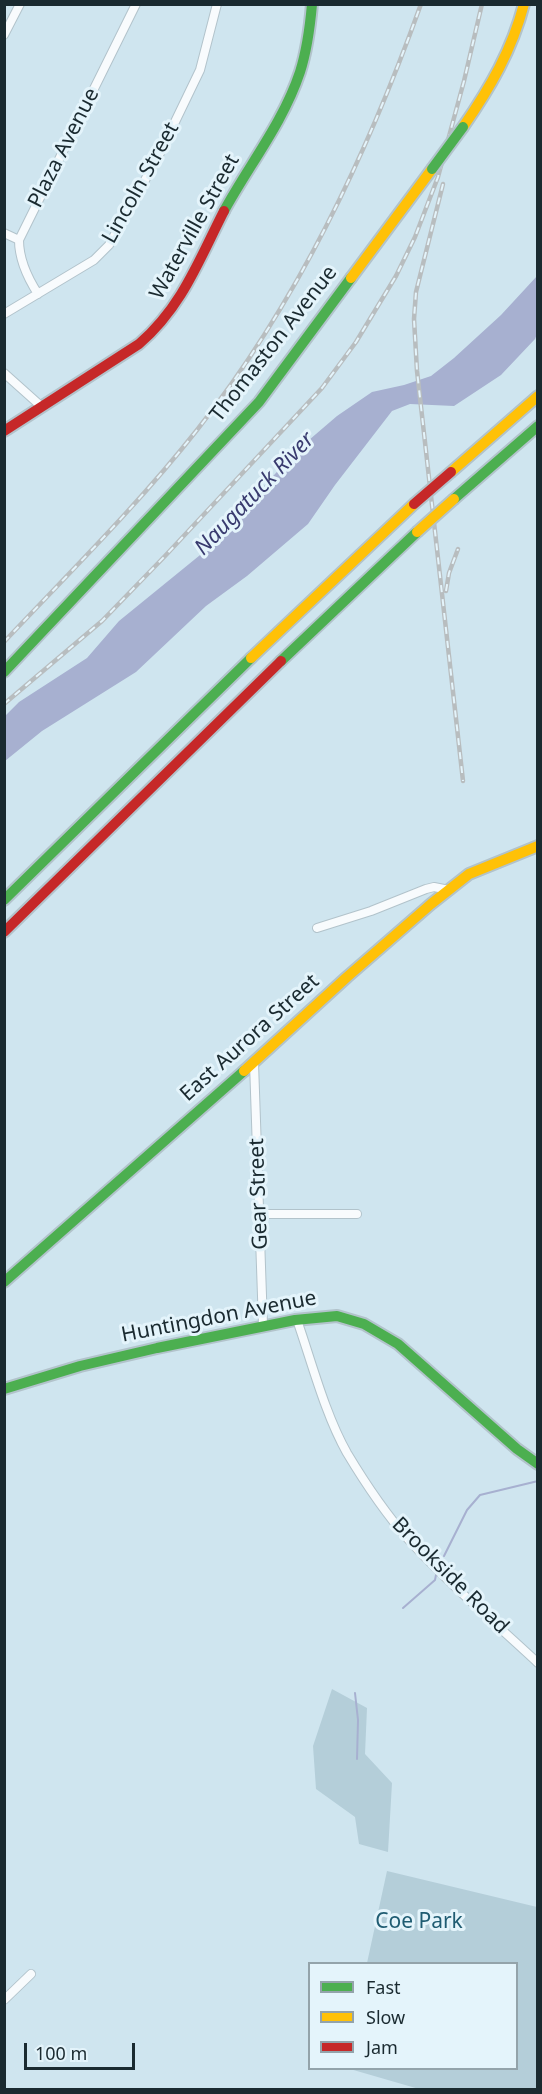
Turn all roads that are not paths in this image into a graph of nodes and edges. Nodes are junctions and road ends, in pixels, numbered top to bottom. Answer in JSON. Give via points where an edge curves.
{"nodes":[{"id":1,"x":21,"y":4,"type":"edge"},
{"id":2,"x":136,"y":4,"type":"edge"},
{"id":3,"x":217,"y":4,"type":"edge"},
{"id":4,"x":312,"y":4,"type":"edge"},
{"id":5,"x":524,"y":4,"type":"edge"},
{"id":6,"x":4,"y":35,"type":"edge"},
{"id":7,"x":4,"y":233,"type":"edge"},
{"id":8,"x":19,"y":240,"type":"junction"},
{"id":9,"x":38,"y":294,"type":"junction"},
{"id":10,"x":4,"y":314,"type":"edge"},
{"id":11,"x":4,"y":373,"type":"edge"},
{"id":12,"x":537,"y":396,"type":"edge"},
{"id":13,"x":42,"y":407,"type":"junction"},
{"id":14,"x":537,"y":426,"type":"edge"},
{"id":15,"x":4,"y":430,"type":"edge"},
{"id":16,"x":4,"y":672,"type":"edge"},
{"id":17,"x":537,"y":846,"type":"edge"},
{"id":18,"x":448,"y":890,"type":"junction"},
{"id":19,"x":4,"y":900,"type":"edge"},
{"id":20,"x":317,"y":928,"type":"dead end"},
{"id":21,"x":4,"y":932,"type":"edge"},
{"id":22,"x":254,"y":1063,"type":"junction"},
{"id":23,"x":260,"y":1214,"type":"junction"},
{"id":24,"x":357,"y":1214,"type":"dead end"},
{"id":25,"x":4,"y":1282,"type":"edge"},
{"id":26,"x":297,"y":1320,"type":"junction"},
{"id":27,"x":263,"y":1325,"type":"junction"},
{"id":28,"x":4,"y":1389,"type":"edge"},
{"id":29,"x":537,"y":1464,"type":"edge"},
{"id":30,"x":537,"y":1663,"type":"edge"},
{"id":31,"x":31,"y":1974,"type":"dead end"},
{"id":32,"x":4,"y":2000,"type":"edge"}],
"edges":[{"from":1,"to":6,"type":"street"},
{"from":2,"to":8,"type":"street","name":"Plaza Avenue"},
{"from":3,"to":9,"type":"street","name":"Lincoln Street","via":[[200,70],[119,231],[94,260]]},
{"from":4,"to":13,"type":"main road","name":"Waterville Street","via":[[306,50],[291,95],[174,309],[139,344]]},
{"from":5,"to":16,"type":"main road","name":"Thomaston Avenue","bridge":true,"via":[[515,37],[486,93],[259,402]]},
{"from":7,"to":8,"type":"street"},
{"from":8,"to":9,"type":"street","via":[[22,262]]},
{"from":9,"to":10,"type":"street","name":"Lincoln Street"},
{"from":11,"to":13,"type":"street"},
{"from":12,"to":19,"type":"main road","bridge":true,"via":[[291,618]]},
{"from":13,"to":15,"type":"main road","name":"Waterville Street"},
{"from":14,"to":21,"type":"main road","bridge":true,"via":[[299,642]]},
{"from":17,"to":18,"type":"main road","name":"East Aurora Street","via":[[469,874]]},
{"from":18,"to":20,"type":"street","via":[[426,889]]},
{"from":18,"to":22,"type":"main road","name":"East Aurora Street"},
{"from":22,"to":23,"type":"street","name":"Gear Street"},
{"from":22,"to":25,"type":"main road","name":"East Aurora Street"},
{"from":23,"to":24,"type":"street"},
{"from":23,"to":27,"type":"street","name":"Gear Street"},
{"from":26,"to":27,"type":"main road","name":"Huntingdon Avenue"},
{"from":26,"to":29,"type":"main road","name":"Huntingdon Avenue","via":[[327,1315],[380,1332]]},
{"from":26,"to":30,"type":"street","name":"Brookside Road","via":[[346,1452],[386,1512],[439,1570]]},
{"from":27,"to":28,"type":"main road","name":"Huntingdon Avenue","via":[[100,1360]]},
{"from":31,"to":32,"type":"street"}]}
